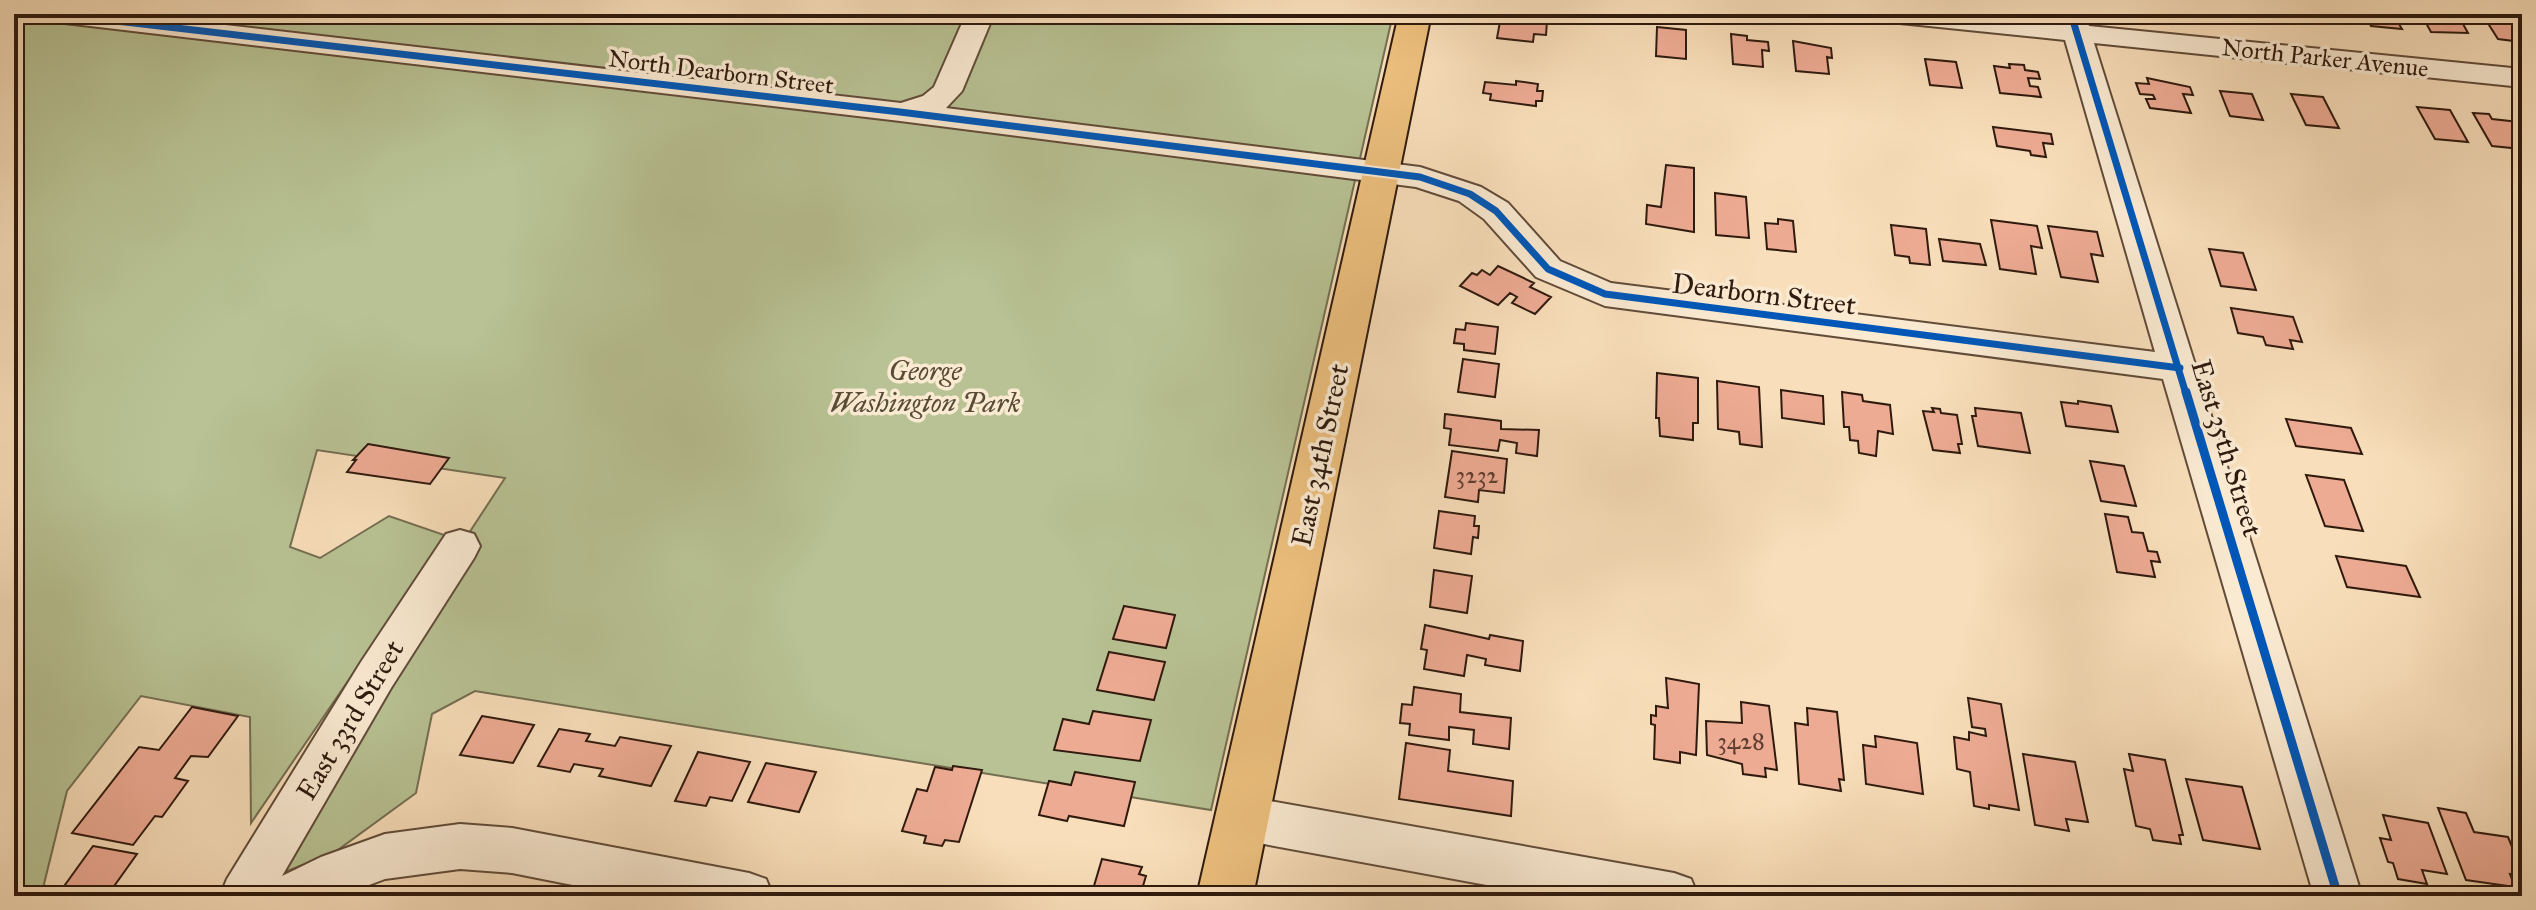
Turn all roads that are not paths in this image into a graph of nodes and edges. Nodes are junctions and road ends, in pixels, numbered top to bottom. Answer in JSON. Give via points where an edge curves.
{"nodes":[{"id":1,"x":56,"y":14,"type":"edge"},
{"id":2,"x":980,"y":14,"type":"edge"},
{"id":3,"x":1415,"y":14,"type":"edge"},
{"id":4,"x":1890,"y":14,"type":"edge"},
{"id":5,"x":2074,"y":24,"type":"edge"},
{"id":6,"x":2522,"y":78,"type":"edge"},
{"id":7,"x":900,"y":112,"type":"junction"},
{"id":8,"x":1381,"y":172,"type":"junction"},
{"id":9,"x":2180,"y":368,"type":"junction"},
{"id":10,"x":460,"y":546,"type":"dead end"},
{"id":11,"x":1242,"y":818,"type":"junction"},
{"id":12,"x":244,"y":896,"type":"edge"},
{"id":13,"x":293,"y":896,"type":"edge"},
{"id":14,"x":749,"y":896,"type":"edge"},
{"id":15,"x":1225,"y":896,"type":"edge"},
{"id":16,"x":1674,"y":896,"type":"edge"},
{"id":17,"x":2338,"y":896,"type":"edge"}],
"edges":[{"from":1,"to":7,"type":"street","name":"North Dearborn Street"},
{"from":2,"to":7,"type":"street","name":"North Dearborn Street","via":[[947,91],[926,106]]},
{"from":3,"to":8,"type":"main road","name":"East 34th Street"},
{"from":4,"to":5,"type":"street","name":"North Parker Avenue"},
{"from":5,"to":6,"type":"street","name":"North Parker Avenue"},
{"from":5,"to":9,"type":"street","name":"East 35th Street"},
{"from":7,"to":8,"type":"street","name":"North Dearborn Street"},
{"from":8,"to":9,"type":"street","name":"Dearborn Street","via":[[1431,179],[1470,194],[1496,211],[1548,269],[1605,294]]},
{"from":8,"to":11,"type":"main road","name":"East 34th Street"},
{"from":9,"to":17,"type":"street","name":"East 35th Street"},
{"from":10,"to":12,"type":"street","name":"East 33rd Street"},
{"from":11,"to":15,"type":"main road","name":"East 34th Street"},
{"from":11,"to":16,"type":"street"},
{"from":13,"to":14,"type":"street","via":[[386,857],[463,846]]}]}
